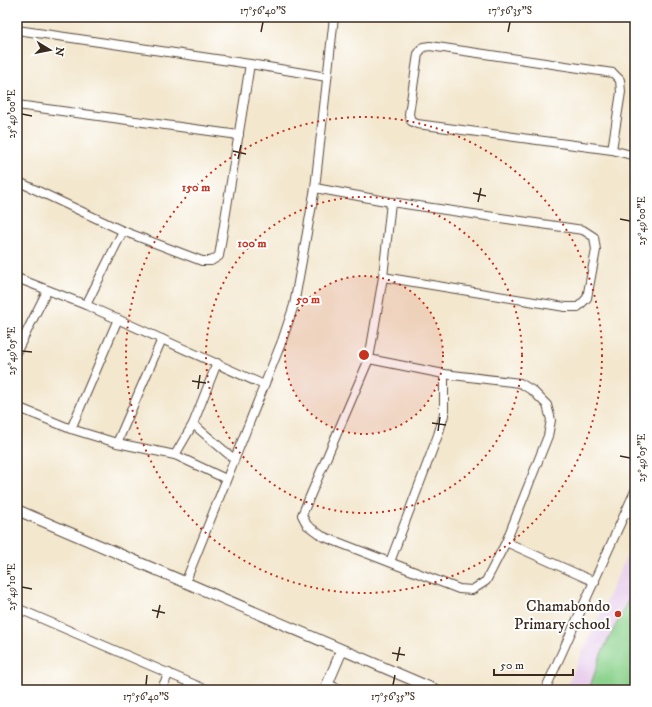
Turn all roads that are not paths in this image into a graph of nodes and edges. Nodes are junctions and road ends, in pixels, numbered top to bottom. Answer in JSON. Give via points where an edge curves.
{"nodes":[{"id":1,"x":334,"y":17,"type":"edge"},
{"id":2,"x":17,"y":30,"type":"edge"},
{"id":3,"x":250,"y":64,"type":"junction"},
{"id":4,"x":327,"y":77,"type":"junction"},
{"id":5,"x":17,"y":105,"type":"edge"},
{"id":6,"x":239,"y":136,"type":"junction"},
{"id":7,"x":612,"y":150,"type":"junction"},
{"id":8,"x":635,"y":156,"type":"edge"},
{"id":9,"x":17,"y":181,"type":"edge"},
{"id":10,"x":315,"y":188,"type":"junction"},
{"id":11,"x":391,"y":202,"type":"junction"},
{"id":12,"x":122,"y":231,"type":"junction"},
{"id":13,"x":383,"y":277,"type":"junction"},
{"id":14,"x":17,"y":278,"type":"edge"},
{"id":15,"x":47,"y":291,"type":"junction"},
{"id":16,"x":86,"y":305,"type":"junction"},
{"id":17,"x":118,"y":319,"type":"junction"},
{"id":18,"x":162,"y":339,"type":"junction"},
{"id":19,"x":17,"y":351,"type":"edge"},
{"id":20,"x":369,"y":359,"type":"junction"},
{"id":21,"x":216,"y":363,"type":"junction"},
{"id":22,"x":444,"y":374,"type":"junction"},
{"id":23,"x":264,"y":385,"type":"junction"},
{"id":24,"x":17,"y":407,"type":"edge"},
{"id":25,"x":193,"y":424,"type":"junction"},
{"id":26,"x":71,"y":429,"type":"junction"},
{"id":27,"x":117,"y":443,"type":"junction"},
{"id":28,"x":175,"y":455,"type":"junction"},
{"id":29,"x":234,"y":459,"type":"junction"},
{"id":30,"x":226,"y":478,"type":"junction"},
{"id":31,"x":635,"y":491,"type":"edge"},
{"id":32,"x":17,"y":510,"type":"edge"},
{"id":33,"x":626,"y":512,"type":"junction"},
{"id":34,"x":635,"y":516,"type":"edge"},
{"id":35,"x":506,"y":542,"type":"junction"},
{"id":36,"x":390,"y":562,"type":"junction"},
{"id":37,"x":595,"y":582,"type":"junction"},
{"id":38,"x":185,"y":583,"type":"junction"},
{"id":39,"x":17,"y":608,"type":"edge"},
{"id":40,"x":342,"y":650,"type":"junction"},
{"id":41,"x":169,"y":674,"type":"junction"},
{"id":42,"x":326,"y":687,"type":"edge"},
{"id":43,"x":161,"y":690,"type":"edge"},
{"id":44,"x":207,"y":690,"type":"edge"},
{"id":45,"x":342,"y":690,"type":"edge"},
{"id":46,"x":436,"y":690,"type":"edge"},
{"id":47,"x":545,"y":690,"type":"edge"}],
"edges":[{"from":1,"to":4,"type":"street"},
{"from":2,"to":3,"type":"street"},
{"from":3,"to":4,"type":"street"},
{"from":3,"to":6,"type":"street"},
{"from":4,"to":10,"type":"street"},
{"from":5,"to":6,"type":"street"},
{"from":6,"to":12,"type":"street","via":[[219,256],[211,261],[202,261]]},
{"from":7,"to":7,"type":"street","via":[[411,121],[409,114],[418,54],[423,48],[430,46],[613,73],[620,80],[621,92]]},
{"from":7,"to":8,"type":"street"},
{"from":9,"to":12,"type":"street"},
{"from":10,"to":11,"type":"street"},
{"from":10,"to":23,"type":"street","via":[[294,305]]},
{"from":11,"to":13,"type":"street"},
{"from":11,"to":13,"type":"street","via":[[583,230],[594,237],[596,250],[587,298],[578,307]]},
{"from":12,"to":16,"type":"street"},
{"from":13,"to":20,"type":"street"},
{"from":14,"to":15,"type":"street"},
{"from":15,"to":16,"type":"street"},
{"from":15,"to":19,"type":"street"},
{"from":16,"to":17,"type":"street"},
{"from":17,"to":18,"type":"street"},
{"from":17,"to":26,"type":"street"},
{"from":18,"to":21,"type":"street"},
{"from":18,"to":27,"type":"street"},
{"from":20,"to":22,"type":"street"},
{"from":20,"to":36,"type":"street","via":[[302,515],[307,525],[322,536]]},
{"from":21,"to":23,"type":"street"},
{"from":21,"to":25,"type":"street"},
{"from":22,"to":35,"type":"street","via":[[520,383],[533,391],[547,405],[551,420],[548,436]]},
{"from":22,"to":36,"type":"street","via":[[444,415],[438,436]]},
{"from":23,"to":29,"type":"street"},
{"from":24,"to":26,"type":"street"},
{"from":25,"to":28,"type":"street"},
{"from":25,"to":29,"type":"street"},
{"from":26,"to":27,"type":"street"},
{"from":27,"to":28,"type":"street"},
{"from":28,"to":30,"type":"street"},
{"from":29,"to":30,"type":"street"},
{"from":30,"to":38,"type":"street"},
{"from":31,"to":33,"type":"street"},
{"from":32,"to":38,"type":"street"},
{"from":33,"to":34,"type":"street"},
{"from":33,"to":37,"type":"street"},
{"from":35,"to":36,"type":"street","via":[[486,581],[472,590],[459,589]]},
{"from":35,"to":37,"type":"street"},
{"from":37,"to":47,"type":"street"},
{"from":38,"to":40,"type":"street"},
{"from":39,"to":41,"type":"street"},
{"from":40,"to":42,"type":"street"},
{"from":40,"to":46,"type":"street"},
{"from":41,"to":43,"type":"street"},
{"from":41,"to":44,"type":"street"},
{"from":42,"to":45,"type":"street"}]}
